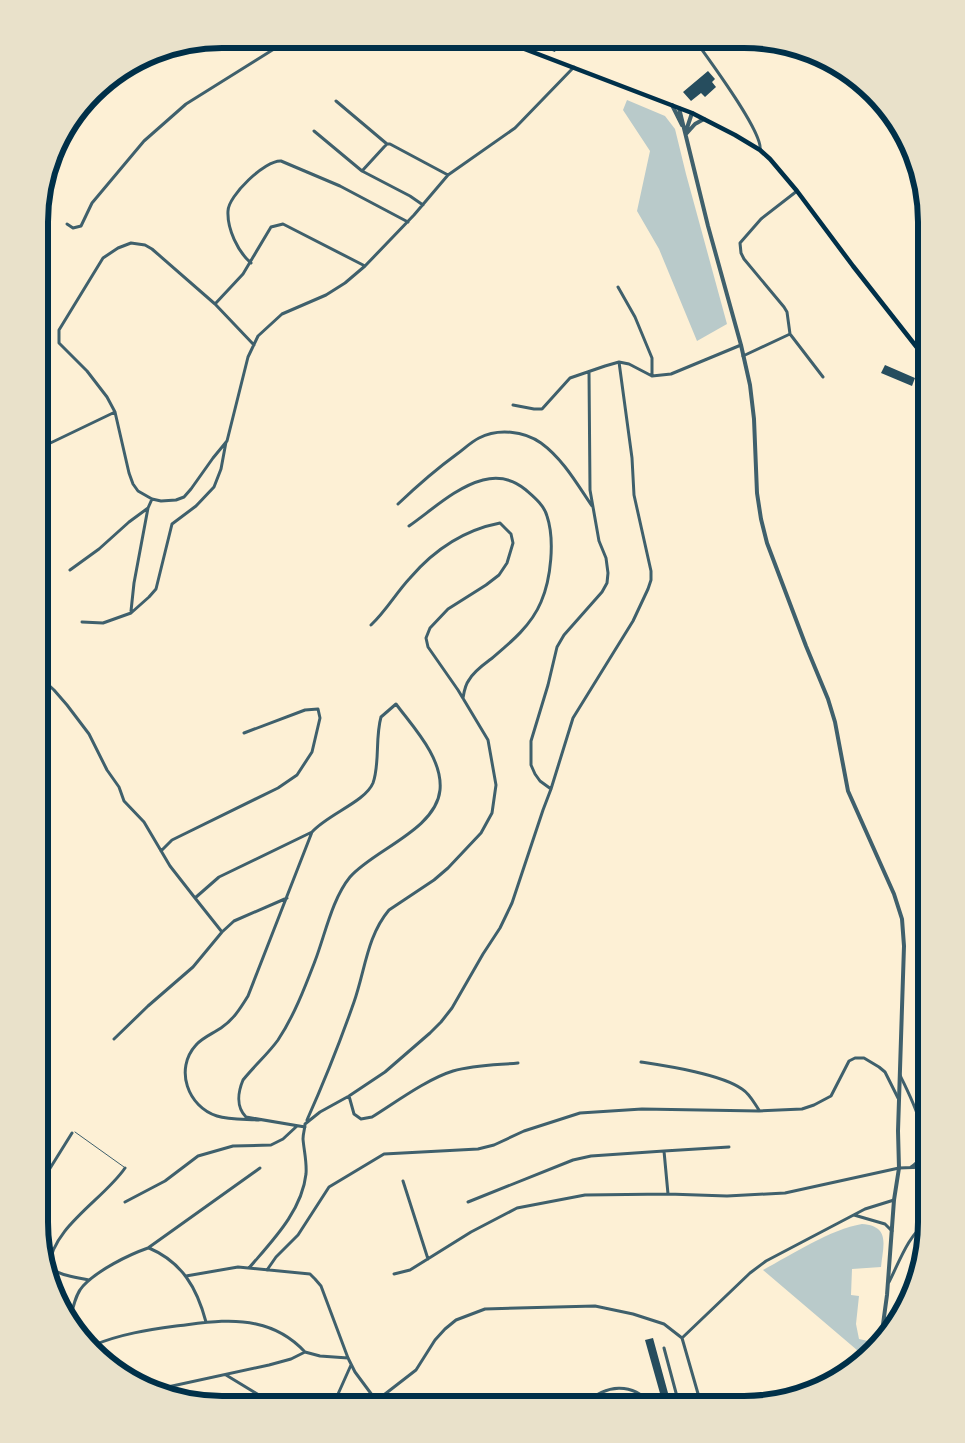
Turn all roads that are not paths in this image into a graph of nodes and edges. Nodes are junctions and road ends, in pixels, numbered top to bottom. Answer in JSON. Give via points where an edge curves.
{"nodes":[{"id":1,"x":276,"y":48,"type":"edge"},
{"id":2,"x":523,"y":48,"type":"edge"},
{"id":3,"x":701,"y":48,"type":"edge"},
{"id":4,"x":574,"y":67,"type":"junction"},
{"id":5,"x":336,"y":101,"type":"dead end"},
{"id":6,"x":672,"y":105,"type":"junction"},
{"id":7,"x":679,"y":108,"type":"junction"},
{"id":8,"x":692,"y":113,"type":"junction"},
{"id":9,"x":704,"y":119,"type":"junction"},
{"id":10,"x":314,"y":131,"type":"dead end"},
{"id":11,"x":686,"y":132,"type":"junction"},
{"id":12,"x":387,"y":144,"type":"junction"},
{"id":13,"x":760,"y":150,"type":"junction"},
{"id":14,"x":362,"y":172,"type":"junction"},
{"id":15,"x":448,"y":175,"type":"junction"},
{"id":16,"x":798,"y":191,"type":"junction"},
{"id":17,"x":424,"y":205,"type":"junction"},
{"id":18,"x":408,"y":222,"type":"junction"},
{"id":19,"x":67,"y":224,"type":"dead end"},
{"id":20,"x":251,"y":263,"type":"junction"},
{"id":21,"x":365,"y":266,"type":"junction"},
{"id":22,"x":618,"y":286,"type":"dead end"},
{"id":23,"x":215,"y":304,"type":"junction"},
{"id":24,"x":790,"y":334,"type":"junction"},
{"id":25,"x":254,"y":345,"type":"junction"},
{"id":26,"x":741,"y":346,"type":"junction"},
{"id":27,"x":918,"y":349,"type":"edge"},
{"id":28,"x":743,"y":356,"type":"junction"},
{"id":29,"x":619,"y":362,"type":"junction"},
{"id":30,"x":589,"y":372,"type":"junction"},
{"id":31,"x":652,"y":376,"type":"junction"},
{"id":32,"x":823,"y":376,"type":"dead end"},
{"id":33,"x":513,"y":405,"type":"dead end"},
{"id":34,"x":115,"y":412,"type":"junction"},
{"id":35,"x":226,"y":441,"type":"junction"},
{"id":36,"x":48,"y":444,"type":"edge"},
{"id":37,"x":152,"y":499,"type":"junction"},
{"id":38,"x":398,"y":504,"type":"dead end"},
{"id":39,"x":148,"y":508,"type":"junction"},
{"id":40,"x":593,"y":509,"type":"junction"},
{"id":41,"x":409,"y":526,"type":"dead end"},
{"id":42,"x":70,"y":570,"type":"dead end"},
{"id":43,"x":131,"y":613,"type":"junction"},
{"id":44,"x":82,"y":622,"type":"dead end"},
{"id":45,"x":371,"y":625,"type":"dead end"},
{"id":46,"x":48,"y":684,"type":"edge"},
{"id":47,"x":463,"y":698,"type":"junction"},
{"id":48,"x":244,"y":733,"type":"dead end"},
{"id":49,"x":551,"y":790,"type":"junction"},
{"id":50,"x":312,"y":832,"type":"junction"},
{"id":51,"x":161,"y":851,"type":"junction"},
{"id":52,"x":288,"y":897,"type":"junction"},
{"id":53,"x":195,"y":898,"type":"junction"},
{"id":54,"x":222,"y":932,"type":"junction"},
{"id":55,"x":114,"y":1039,"type":"dead end"},
{"id":56,"x":640,"y":1062,"type":"dead end"},
{"id":57,"x":518,"y":1063,"type":"dead end"},
{"id":58,"x":900,"y":1074,"type":"junction"},
{"id":59,"x":349,"y":1096,"type":"junction"},
{"id":60,"x":899,"y":1099,"type":"junction"},
{"id":61,"x":759,"y":1111,"type":"junction"},
{"id":62,"x":917,"y":1116,"type":"edge"},
{"id":63,"x":259,"y":1120,"type":"junction"},
{"id":64,"x":297,"y":1126,"type":"junction"},
{"id":65,"x":305,"y":1126,"type":"junction"},
{"id":66,"x":73,"y":1133,"type":"joint"},
{"id":67,"x":729,"y":1147,"type":"dead end"},
{"id":68,"x":664,"y":1151,"type":"junction"},
{"id":69,"x":917,"y":1161,"type":"edge"},
{"id":70,"x":910,"y":1167,"type":"junction"},
{"id":71,"x":917,"y":1167,"type":"edge"},
{"id":72,"x":125,"y":1168,"type":"joint"},
{"id":73,"x":260,"y":1168,"type":"dead end"},
{"id":74,"x":899,"y":1168,"type":"junction"},
{"id":75,"x":48,"y":1172,"type":"edge"},
{"id":76,"x":403,"y":1181,"type":"dead end"},
{"id":77,"x":668,"y":1194,"type":"junction"},
{"id":78,"x":894,"y":1200,"type":"junction"},
{"id":79,"x":125,"y":1202,"type":"dead end"},
{"id":80,"x":468,"y":1202,"type":"dead end"},
{"id":81,"x":853,"y":1215,"type":"junction"},
{"id":82,"x":892,"y":1231,"type":"junction"},
{"id":83,"x":917,"y":1232,"type":"edge"},
{"id":84,"x":148,"y":1248,"type":"junction"},
{"id":85,"x":51,"y":1255,"type":"edge"},
{"id":86,"x":428,"y":1259,"type":"junction"},
{"id":87,"x":248,"y":1268,"type":"junction"},
{"id":88,"x":54,"y":1270,"type":"edge"},
{"id":89,"x":267,"y":1270,"type":"junction"},
{"id":90,"x":394,"y":1274,"type":"dead end"},
{"id":91,"x":186,"y":1276,"type":"junction"},
{"id":92,"x":90,"y":1280,"type":"junction"},
{"id":93,"x":887,"y":1284,"type":"junction"},
{"id":94,"x":72,"y":1310,"type":"edge"},
{"id":95,"x":206,"y":1322,"type":"junction"},
{"id":96,"x":883,"y":1325,"type":"edge"},
{"id":97,"x":682,"y":1338,"type":"junction"},
{"id":98,"x":97,"y":1344,"type":"edge"},
{"id":99,"x":664,"y":1348,"type":"dead end"},
{"id":100,"x":305,"y":1352,"type":"junction"},
{"id":101,"x":348,"y":1358,"type":"junction"},
{"id":102,"x":352,"y":1365,"type":"junction"},
{"id":103,"x":226,"y":1375,"type":"junction"},
{"id":104,"x":168,"y":1387,"type":"edge"},
{"id":105,"x":260,"y":1396,"type":"edge"},
{"id":106,"x":337,"y":1396,"type":"edge"},
{"id":107,"x":373,"y":1396,"type":"edge"},
{"id":108,"x":384,"y":1396,"type":"edge"},
{"id":109,"x":595,"y":1396,"type":"edge"},
{"id":110,"x":642,"y":1396,"type":"edge"},
{"id":111,"x":677,"y":1396,"type":"edge"},
{"id":112,"x":699,"y":1396,"type":"edge"}],
"edges":[{"from":1,"to":19,"type":"street","via":[[186,104],[144,141],[102,189],[81,226],[73,228]]},
{"from":2,"to":4,"type":"main road"},
{"from":3,"to":13,"type":"street","via":[[746,116],[761,145]]},
{"from":4,"to":6,"type":"main road"},
{"from":4,"to":15,"type":"street","via":[[515,128]]},
{"from":5,"to":12,"type":"street"},
{"from":6,"to":7,"type":"main road"},
{"from":6,"to":11,"type":"street"},
{"from":7,"to":8,"type":"main road"},
{"from":7,"to":11,"type":"street"},
{"from":8,"to":9,"type":"main road"},
{"from":8,"to":11,"type":"street"},
{"from":9,"to":11,"type":"street"},
{"from":9,"to":13,"type":"main road"},
{"from":10,"to":14,"type":"street"},
{"from":11,"to":26,"type":"street"},
{"from":12,"to":14,"type":"street"},
{"from":12,"to":15,"type":"street"},
{"from":13,"to":16,"type":"main road"},
{"from":14,"to":17,"type":"street"},
{"from":15,"to":17,"type":"street"},
{"from":16,"to":24,"type":"street","via":[[760,219],[740,243],[744,259],[787,312]]},
{"from":16,"to":27,"type":"main road"},
{"from":17,"to":18,"type":"street"},
{"from":18,"to":20,"type":"street","via":[[340,186],[274,161],[249,180],[230,202],[228,210],[241,253]]},
{"from":18,"to":21,"type":"street"},
{"from":20,"to":21,"type":"street","via":[[271,227],[283,224]]},
{"from":20,"to":23,"type":"street"},
{"from":21,"to":25,"type":"street","via":[[326,295],[282,314],[258,336]]},
{"from":22,"to":31,"type":"street","via":[[652,358]]},
{"from":23,"to":25,"type":"street"},
{"from":23,"to":34,"type":"street","via":[[145,245],[131,243],[103,258],[59,330],[58,338],[65,352],[87,372]]},
{"from":24,"to":28,"type":"street"},
{"from":24,"to":32,"type":"street"},
{"from":25,"to":35,"type":"street"},
{"from":26,"to":28,"type":"street"},
{"from":26,"to":31,"type":"street","via":[[671,374]]},
{"from":28,"to":58,"type":"street","via":[[754,419],[757,493],[767,543],[828,699],[848,791],[902,919]]},
{"from":29,"to":30,"type":"street"},
{"from":29,"to":31,"type":"street"},
{"from":29,"to":49,"type":"street","via":[[634,494],[651,580],[633,622],[573,718]]},
{"from":30,"to":33,"type":"street","via":[[570,378],[542,409]]},
{"from":30,"to":40,"type":"street"},
{"from":34,"to":36,"type":"street"},
{"from":34,"to":37,"type":"street","via":[[133,484]]},
{"from":35,"to":37,"type":"street","via":[[184,497]]},
{"from":35,"to":43,"type":"street","via":[[214,487],[172,524],[156,589]]},
{"from":37,"to":39,"type":"street"},
{"from":38,"to":40,"type":"street","via":[[435,469],[480,438],[514,432],[528,436],[552,452],[571,474]]},
{"from":39,"to":42,"type":"street"},
{"from":39,"to":43,"type":"street"},
{"from":40,"to":49,"type":"street","via":[[608,565],[607,583],[557,647],[531,741],[531,765]]},
{"from":41,"to":47,"type":"street","via":[[470,484],[499,477],[520,485],[538,500],[547,515],[551,535],[550,572],[541,603],[522,631],[469,680]]},
{"from":43,"to":44,"type":"street","via":[[103,623]]},
{"from":45,"to":47,"type":"street","via":[[409,579],[450,541],[491,525],[500,523],[507,528],[513,543],[507,563],[499,575],[448,609],[430,628],[426,638],[428,647]]},
{"from":46,"to":51,"type":"street","via":[[89,734],[124,801],[144,822]]},
{"from":47,"to":65,"type":"street","via":[[491,749],[496,785],[492,813],[481,833],[448,868],[384,916],[367,953],[356,994]]},
{"from":48,"to":51,"type":"street","via":[[305,710],[318,710],[320,713],[312,752],[297,775],[278,788],[172,840]]},
{"from":49,"to":59,"type":"street","via":[[512,902],[452,1008],[430,1033],[385,1072]]},
{"from":50,"to":52,"type":"street"},
{"from":50,"to":53,"type":"street","via":[[219,877]]},
{"from":50,"to":63,"type":"street","via":[[370,789],[380,718],[396,704],[430,750],[438,775],[438,796],[429,814],[410,833],[356,871],[343,888],[290,1019],[277,1041],[240,1087],[242,1113]]},
{"from":51,"to":53,"type":"street"},
{"from":52,"to":54,"type":"street","via":[[234,921]]},
{"from":52,"to":63,"type":"street","via":[[244,1003],[223,1027],[196,1045],[184,1067],[186,1084],[193,1098],[210,1114]]},
{"from":53,"to":54,"type":"street"},
{"from":54,"to":55,"type":"street","via":[[193,967]]},
{"from":56,"to":61,"type":"street","via":[[723,1080],[742,1088]]},
{"from":57,"to":59,"type":"street","via":[[452,1072],[372,1117],[361,1119],[354,1114]]},
{"from":58,"to":60,"type":"street"},
{"from":58,"to":62,"type":"street"},
{"from":59,"to":65,"type":"street","via":[[320,1112]]},
{"from":60,"to":61,"type":"street","via":[[879,1066],[864,1058],[855,1058],[849,1061],[831,1096],[802,1109]]},
{"from":60,"to":74,"type":"street"},
{"from":61,"to":89,"type":"street","via":[[642,1108],[580,1113],[478,1149],[384,1154],[329,1187],[293,1242]]},
{"from":63,"to":64,"type":"street"},
{"from":64,"to":65,"type":"street"},
{"from":64,"to":79,"type":"street","via":[[271,1145],[233,1146],[198,1156],[165,1181]]},
{"from":65,"to":87,"type":"street","via":[[306,1174],[299,1199],[274,1238]]},
{"from":66,"to":72,"type":"lane"},
{"from":66,"to":75,"type":"street"},
{"from":67,"to":68,"type":"street"},
{"from":68,"to":77,"type":"street"},
{"from":68,"to":80,"type":"street","via":[[573,1160]]},
{"from":69,"to":70,"type":"street"},
{"from":70,"to":71,"type":"street"},
{"from":70,"to":74,"type":"street"},
{"from":72,"to":85,"type":"street","via":[[69,1228]]},
{"from":73,"to":84,"type":"street"},
{"from":74,"to":77,"type":"street","via":[[785,1193],[727,1196]]},
{"from":74,"to":78,"type":"street"},
{"from":76,"to":86,"type":"street"},
{"from":77,"to":86,"type":"street","via":[[585,1195],[517,1208]]},
{"from":78,"to":81,"type":"street"},
{"from":78,"to":82,"type":"street"},
{"from":81,"to":82,"type":"street","via":[[885,1224]]},
{"from":81,"to":97,"type":"street","via":[[766,1261]]},
{"from":82,"to":93,"type":"street"},
{"from":83,"to":93,"type":"street"},
{"from":84,"to":91,"type":"street","via":[[172,1262]]},
{"from":84,"to":92,"type":"street","via":[[112,1264]]},
{"from":86,"to":90,"type":"street","via":[[410,1270]]},
{"from":87,"to":89,"type":"street"},
{"from":87,"to":91,"type":"street","via":[[238,1266]]},
{"from":88,"to":92,"type":"street"},
{"from":89,"to":101,"type":"street","via":[[302,1272],[315,1279],[321,1286]]},
{"from":91,"to":95,"type":"street","via":[[194,1288]]},
{"from":92,"to":94,"type":"street","via":[[77,1294]]},
{"from":93,"to":96,"type":"street"},
{"from":95,"to":98,"type":"street","via":[[129,1333]]},
{"from":95,"to":100,"type":"street","via":[[257,1324],[294,1340]]},
{"from":97,"to":108,"type":"street","via":[[664,1324],[595,1306],[485,1309],[456,1320],[445,1329],[416,1370]]},
{"from":97,"to":112,"type":"street"},
{"from":99,"to":111,"type":"street"},
{"from":100,"to":101,"type":"street"},
{"from":100,"to":103,"type":"street","via":[[291,1359]]},
{"from":101,"to":102,"type":"street"},
{"from":102,"to":106,"type":"street"},
{"from":102,"to":107,"type":"street"},
{"from":103,"to":104,"type":"street"},
{"from":103,"to":105,"type":"street"},
{"from":109,"to":110,"type":"street","via":[[619,1388]]}]}
